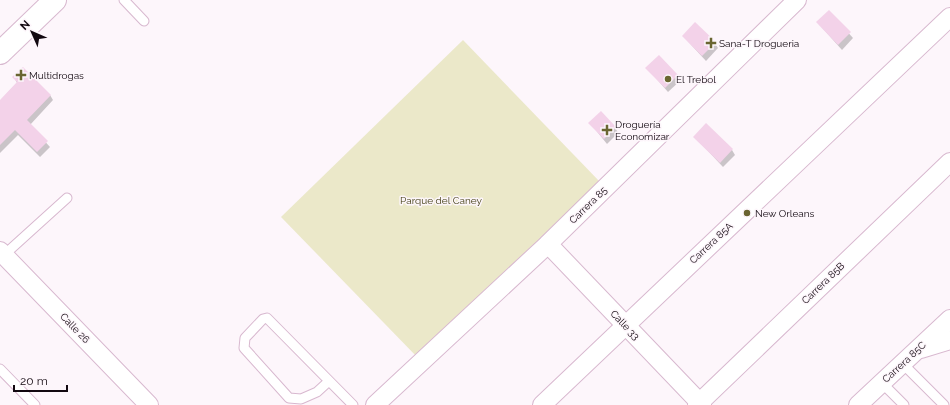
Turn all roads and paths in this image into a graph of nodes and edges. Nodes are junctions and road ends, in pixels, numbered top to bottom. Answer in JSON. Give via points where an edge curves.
{"nodes":[{"id":1,"x":55,"y":0,"type":"edge"},
{"id":2,"x":124,"y":0,"type":"edge"},
{"id":3,"x":797,"y":0,"type":"edge"},
{"id":4,"x":950,"y":17,"type":"edge"},
{"id":5,"x":144,"y":21,"type":"dead end"},
{"id":6,"x":0,"y":53,"type":"edge"},
{"id":7,"x":950,"y":162,"type":"edge"},
{"id":8,"x":67,"y":198,"type":"dead end"},
{"id":9,"x":548,"y":244,"type":"junction"},
{"id":10,"x":2,"y":253,"type":"edge"},
{"id":11,"x":950,"y":319,"type":"edge"},
{"id":12,"x":625,"y":325,"type":"junction"},
{"id":13,"x":950,"y":340,"type":"edge"},
{"id":14,"x":918,"y":350,"type":"junction"},
{"id":15,"x":903,"y":364,"type":"junction"},
{"id":16,"x":0,"y":369,"type":"edge"},
{"id":17,"x":329,"y":381,"type":"junction"},
{"id":18,"x":882,"y":383,"type":"junction"},
{"id":19,"x":699,"y":404,"type":"edge"},
{"id":20,"x":35,"y":405,"type":"edge"},
{"id":21,"x":149,"y":405,"type":"edge"},
{"id":22,"x":353,"y":405,"type":"edge"},
{"id":23,"x":375,"y":405,"type":"edge"},
{"id":24,"x":542,"y":405,"type":"edge"},
{"id":25,"x":858,"y":405,"type":"edge"},
{"id":26,"x":904,"y":405,"type":"edge"},
{"id":27,"x":944,"y":405,"type":"edge"}],
"edges":[{"from":1,"to":6,"type":"street"},
{"from":2,"to":5,"type":"lane"},
{"from":3,"to":9,"type":"street","name":"Carrera 85"},
{"from":4,"to":12,"type":"street","name":"Carrera 85A"},
{"from":7,"to":19,"type":"street","name":"Carrera 85B"},
{"from":8,"to":10,"type":"lane"},
{"from":9,"to":12,"type":"street","name":"Calle 33"},
{"from":9,"to":23,"type":"street","name":"Carrera 85"},
{"from":10,"to":21,"type":"street","name":"Calle 26"},
{"from":11,"to":14,"type":"street","name":"Carrera 85C"},
{"from":12,"to":19,"type":"street","name":"Calle 33"},
{"from":12,"to":24,"type":"street","name":"Carrera 85A"},
{"from":13,"to":14,"type":"street"},
{"from":14,"to":15,"type":"street","name":"Carrera 85C"},
{"from":15,"to":18,"type":"street","name":"Carrera 85C"},
{"from":15,"to":27,"type":"lane"},
{"from":16,"to":20,"type":"lane"},
{"from":17,"to":17,"type":"lane","via":[[317,392],[301,399],[289,398],[244,348],[245,338],[262,319],[267,318]]},
{"from":17,"to":22,"type":"lane"},
{"from":18,"to":25,"type":"street","name":"Carrera 85C"},
{"from":18,"to":26,"type":"lane"}]}
